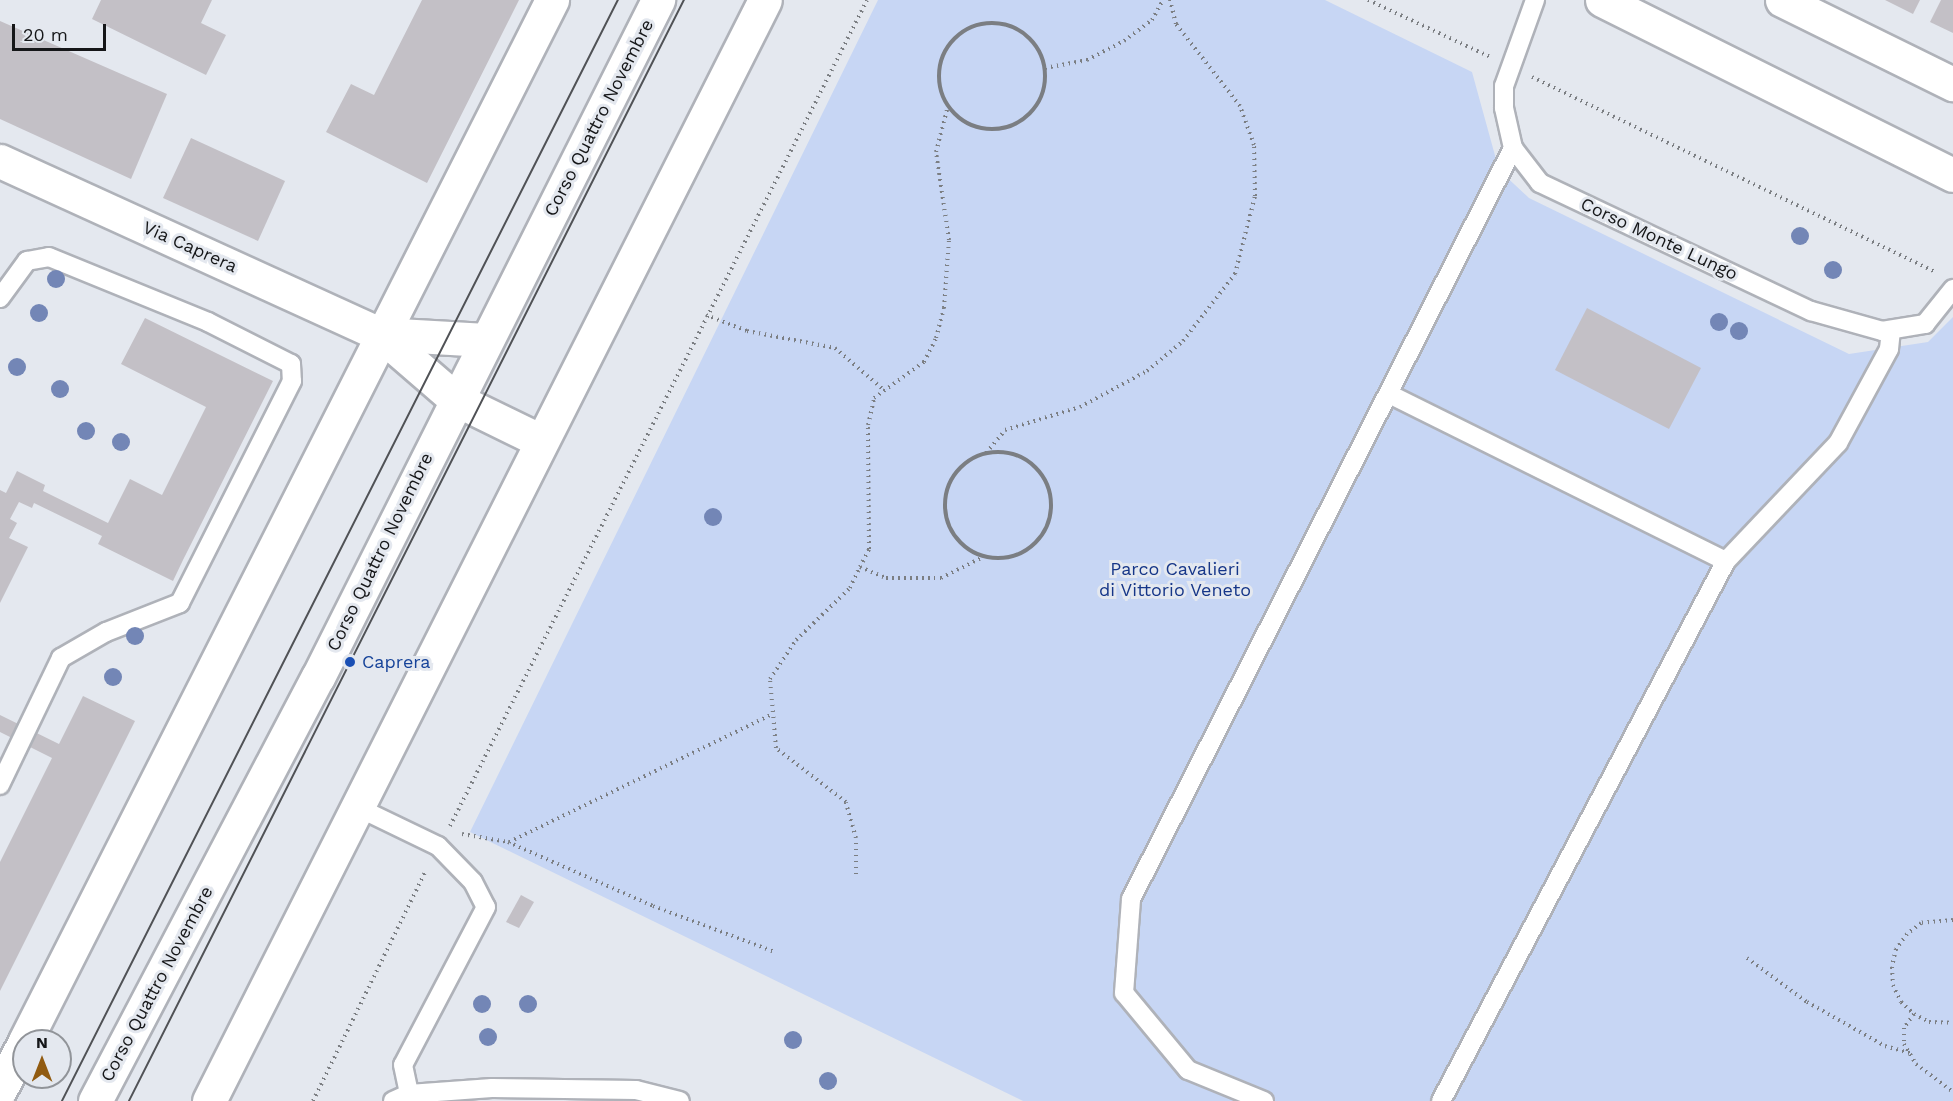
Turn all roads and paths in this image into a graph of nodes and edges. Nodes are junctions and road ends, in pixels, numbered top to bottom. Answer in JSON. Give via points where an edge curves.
{"nodes":[{"id":1,"x":552,"y":0,"type":"edge"},
{"id":2,"x":658,"y":0,"type":"edge"},
{"id":3,"x":765,"y":0,"type":"edge"},
{"id":4,"x":867,"y":0,"type":"edge"},
{"id":5,"x":1163,"y":0,"type":"edge"},
{"id":6,"x":1170,"y":0,"type":"edge"},
{"id":7,"x":1368,"y":0,"type":"edge"},
{"id":8,"x":1535,"y":0,"type":"edge"},
{"id":9,"x":1602,"y":0,"type":"edge"},
{"id":10,"x":1782,"y":0,"type":"edge"},
{"id":11,"x":1510,"y":67,"type":"junction"},
{"id":12,"x":1045,"y":68,"type":"junction"},
{"id":13,"x":1953,"y":84,"type":"edge"},
{"id":14,"x":948,"y":106,"type":"junction"},
{"id":15,"x":1513,"y":148,"type":"junction"},
{"id":16,"x":0,"y":161,"type":"edge"},
{"id":17,"x":1953,"y":175,"type":"edge"},
{"id":18,"x":1938,"y":274,"type":"dead end"},
{"id":19,"x":1953,"y":289,"type":"edge"},
{"id":20,"x":0,"y":298,"type":"edge"},
{"id":21,"x":706,"y":315,"type":"junction"},
{"id":22,"x":1891,"y":330,"type":"junction"},
{"id":23,"x":380,"y":333,"type":"junction"},
{"id":24,"x":486,"y":340,"type":"junction"},
{"id":25,"x":885,"y":391,"type":"junction"},
{"id":26,"x":1389,"y":394,"type":"junction"},
{"id":27,"x":455,"y":399,"type":"junction"},
{"id":28,"x":542,"y":441,"type":"junction"},
{"id":29,"x":986,"y":453,"type":"junction"},
{"id":30,"x":984,"y":557,"type":"junction"},
{"id":31,"x":1726,"y":561,"type":"junction"},
{"id":32,"x":860,"y":567,"type":"junction"},
{"id":33,"x":773,"y":714,"type":"junction"},
{"id":34,"x":0,"y":785,"type":"edge"},
{"id":35,"x":357,"y":807,"type":"junction"},
{"id":36,"x":442,"y":839,"type":"junction"},
{"id":37,"x":508,"y":842,"type":"junction"},
{"id":38,"x":856,"y":874,"type":"dead end"},
{"id":39,"x":1953,"y":920,"type":"edge"},
{"id":40,"x":775,"y":952,"type":"dead end"},
{"id":41,"x":1747,"y":958,"type":"dead end"},
{"id":42,"x":1914,"y":1014,"type":"junction"},
{"id":43,"x":1953,"y":1023,"type":"edge"},
{"id":44,"x":32,"y":1029,"type":"edge"},
{"id":45,"x":1910,"y":1053,"type":"junction"},
{"id":46,"x":12,"y":1067,"type":"edge"},
{"id":47,"x":0,"y":1090,"type":"edge"},
{"id":48,"x":1953,"y":1092,"type":"edge"},
{"id":49,"x":401,"y":1098,"type":"edge"},
{"id":50,"x":95,"y":1101,"type":"edge"},
{"id":51,"x":209,"y":1101,"type":"edge"},
{"id":52,"x":313,"y":1101,"type":"edge"},
{"id":53,"x":680,"y":1101,"type":"edge"},
{"id":54,"x":1263,"y":1101,"type":"edge"},
{"id":55,"x":1441,"y":1101,"type":"edge"}],
"edges":[{"from":1,"to":23,"type":"street"},
{"from":2,"to":24,"type":"street","name":"Corso Quattro Novembre"},
{"from":3,"to":28,"type":"street"},
{"from":4,"to":21,"type":"path"},
{"from":5,"to":12,"type":"path","via":[[1152,20],[1124,40],[1087,60]]},
{"from":6,"to":29,"type":"path","via":[[1176,24],[1240,106],[1254,145],[1255,196],[1235,274],[1183,341],[1147,371],[1080,407],[1005,430]]},
{"from":7,"to":11,"type":"path"},
{"from":8,"to":11,"type":"lane","name":"Corso Monte Lungo"},
{"from":9,"to":17,"type":"street"},
{"from":10,"to":13,"type":"street"},
{"from":11,"to":15,"type":"lane","name":"Corso Monte Lungo","via":[[1504,86],[1504,108]]},
{"from":11,"to":18,"type":"path"},
{"from":12,"to":14,"type":"path","via":[[1038,102],[1011,125],[994,129],[976,126]]},
{"from":12,"to":14,"type":"path","via":[[1030,38],[1015,28],[981,24],[952,41],[943,56],[941,90]]},
{"from":14,"to":25,"type":"path","via":[[936,152],[949,240],[944,308],[924,362]]},
{"from":15,"to":22,"type":"lane","name":"Corso Monte Lungo","via":[[1540,183],[1810,311],[1882,331]]},
{"from":15,"to":26,"type":"lane"},
{"from":16,"to":23,"type":"street","name":"Via Caprera"},
{"from":19,"to":22,"type":"lane","name":"Corso Monte Lungo","via":[[1925,324]]},
{"from":20,"to":34,"type":"lane","via":[[27,261],[49,257],[208,322],[291,364],[292,381],[288,396],[180,603],[106,632],[61,658]]},
{"from":21,"to":25,"type":"path","via":[[747,331],[835,348]]},
{"from":21,"to":36,"type":"path"},
{"from":22,"to":31,"type":"lane","via":[[1889,349],[1839,443]]},
{"from":23,"to":24,"type":"street","name":"Via Caprera"},
{"from":23,"to":27,"type":"street","name":"Via Caprera"},
{"from":23,"to":44,"type":"street"},
{"from":24,"to":27,"type":"street","name":"Corso Quattro Novembre"},
{"from":25,"to":32,"type":"path","via":[[874,398],[868,425],[869,549]]},
{"from":26,"to":31,"type":"lane"},
{"from":26,"to":54,"type":"lane","via":[[1131,899],[1124,993],[1188,1070]]},
{"from":27,"to":28,"type":"street","name":"Via Caprera"},
{"from":27,"to":50,"type":"street","name":"Corso Quattro Novembre","via":[[318,677]]},
{"from":28,"to":35,"type":"street"},
{"from":29,"to":30,"type":"path","via":[[970,459],[956,471],[945,504],[955,537]]},
{"from":29,"to":30,"type":"path","via":[[1021,456],[1036,466],[1052,497],[1051,515],[1034,545],[1019,555]]},
{"from":30,"to":32,"type":"path","via":[[941,578],[886,578]]},
{"from":31,"to":55,"type":"lane"},
{"from":32,"to":33,"type":"path","via":[[850,588],[796,640],[770,680]]},
{"from":33,"to":37,"type":"path"},
{"from":33,"to":38,"type":"path","via":[[776,748],[846,802],[856,837]]},
{"from":35,"to":36,"type":"lane"},
{"from":35,"to":51,"type":"street"},
{"from":36,"to":37,"type":"path"},
{"from":36,"to":49,"type":"lane","via":[[486,907],[403,1065]]},
{"from":36,"to":52,"type":"path"},
{"from":37,"to":40,"type":"path","via":[[653,906]]},
{"from":39,"to":42,"type":"path","via":[[1922,923],[1896,949],[1893,985],[1901,1002]]},
{"from":41,"to":45,"type":"path","via":[[1807,1002],[1885,1046]]},
{"from":42,"to":43,"type":"path","via":[[1929,1022]]},
{"from":42,"to":45,"type":"path","via":[[1904,1028],[1904,1044]]},
{"from":45,"to":48,"type":"path","via":[[1916,1064]]},
{"from":46,"to":47,"type":"street"},
{"from":49,"to":53,"type":"lane","via":[[492,1088],[613,1089],[636,1090]]}]}
